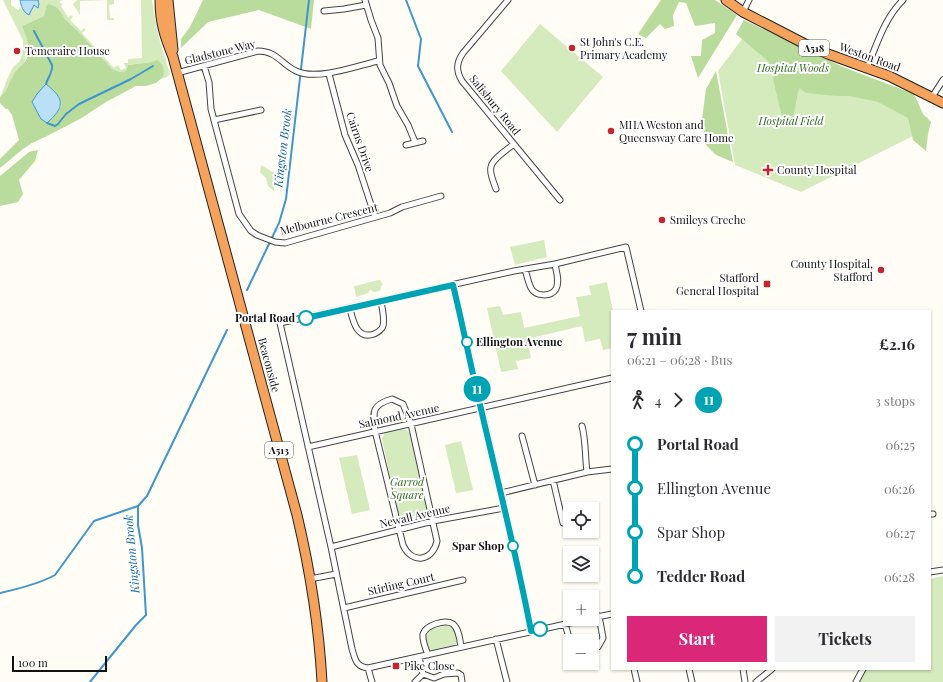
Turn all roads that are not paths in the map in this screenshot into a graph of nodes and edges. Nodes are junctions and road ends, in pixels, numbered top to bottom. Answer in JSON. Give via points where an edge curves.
{"nodes":[{"id":1,"x":160,"y":0,"type":"edge"},
{"id":2,"x":168,"y":0,"type":"edge"},
{"id":3,"x":508,"y":0,"type":"edge"},
{"id":4,"x":726,"y":0,"type":"edge"},
{"id":5,"x":749,"y":0,"type":"edge"},
{"id":6,"x":902,"y":0,"type":"edge"},
{"id":7,"x":366,"y":2,"type":"edge"},
{"id":8,"x":324,"y":10,"type":"dead end"},
{"id":9,"x":742,"y":12,"type":"junction"},
{"id":10,"x":173,"y":57,"type":"junction"},
{"id":11,"x":378,"y":60,"type":"junction"},
{"id":12,"x":204,"y":66,"type":"junction"},
{"id":13,"x":866,"y":68,"type":"junction"},
{"id":14,"x":178,"y":73,"type":"junction"},
{"id":15,"x":329,"y":74,"type":"junction"},
{"id":16,"x":943,"y":80,"type":"edge"},
{"id":17,"x":932,"y":97,"type":"junction"},
{"id":18,"x":943,"y":103,"type":"edge"},
{"id":19,"x":261,"y":110,"type":"dead end"},
{"id":20,"x":214,"y":120,"type":"junction"},
{"id":21,"x":423,"y":141,"type":"dead end"},
{"id":22,"x":415,"y":142,"type":"junction"},
{"id":23,"x":514,"y":144,"type":"junction"},
{"id":24,"x":406,"y":145,"type":"dead end"},
{"id":25,"x":496,"y":189,"type":"dead end"},
{"id":26,"x":441,"y":196,"type":"dead end"},
{"id":27,"x":560,"y":200,"type":"dead end"},
{"id":28,"x":375,"y":217,"type":"junction"},
{"id":29,"x":555,"y":264,"type":"junction"},
{"id":30,"x":525,"y":270,"type":"junction"},
{"id":31,"x":453,"y":285,"type":"junction"},
{"id":32,"x":381,"y":301,"type":"junction"},
{"id":33,"x":350,"y":309,"type":"junction"},
{"id":34,"x":641,"y":310,"type":"edge"},
{"id":35,"x":611,"y":378,"type":"edge"},
{"id":36,"x":480,"y":409,"type":"junction"},
{"id":37,"x":412,"y":424,"type":"junction"},
{"id":38,"x":582,"y":426,"type":"dead end"},
{"id":39,"x":375,"y":431,"type":"junction"},
{"id":40,"x":522,"y":436,"type":"dead end"},
{"id":41,"x":308,"y":447,"type":"junction"},
{"id":42,"x":611,"y":469,"type":"edge"},
{"id":43,"x":587,"y":472,"type":"junction"},
{"id":44,"x":553,"y":480,"type":"junction"},
{"id":45,"x":535,"y":485,"type":"junction"},
{"id":46,"x":501,"y":493,"type":"junction"},
{"id":47,"x":504,"y":508,"type":"junction"},
{"id":48,"x":433,"y":521,"type":"junction"},
{"id":49,"x":563,"y":523,"type":"dead end"},
{"id":50,"x":399,"y":530,"type":"junction"},
{"id":51,"x":331,"y":547,"type":"junction"},
{"id":52,"x":943,"y":570,"type":"edge"},
{"id":53,"x":931,"y":572,"type":"edge"},
{"id":54,"x":336,"y":574,"type":"junction"},
{"id":55,"x":310,"y":579,"type":"junction"},
{"id":56,"x":463,"y":580,"type":"dead end"},
{"id":57,"x":344,"y":608,"type":"junction"},
{"id":58,"x":611,"y":614,"type":"edge"},
{"id":59,"x":599,"y":616,"type":"joint"},
{"id":60,"x":563,"y":624,"type":"edge"},
{"id":61,"x":531,"y":631,"type":"junction"},
{"id":62,"x":496,"y":639,"type":"junction"},
{"id":63,"x":599,"y":646,"type":"edge"},
{"id":64,"x":461,"y":647,"type":"junction"},
{"id":65,"x":428,"y":655,"type":"junction"},
{"id":66,"x":419,"y":657,"type":"junction"},
{"id":67,"x":367,"y":668,"type":"junction"},
{"id":68,"x":634,"y":670,"type":"edge"},
{"id":69,"x":689,"y":670,"type":"edge"},
{"id":70,"x":743,"y":670,"type":"edge"},
{"id":71,"x":771,"y":670,"type":"edge"},
{"id":72,"x":862,"y":670,"type":"edge"},
{"id":73,"x":423,"y":674,"type":"junction"},
{"id":74,"x":434,"y":680,"type":"edge"},
{"id":75,"x":322,"y":682,"type":"edge"},
{"id":76,"x":372,"y":682,"type":"edge"},
{"id":77,"x":415,"y":682,"type":"edge"},
{"id":78,"x":462,"y":682,"type":"edge"},
{"id":79,"x":507,"y":682,"type":"edge"},
{"id":80,"x":637,"y":682,"type":"edge"},
{"id":81,"x":692,"y":682,"type":"edge"},
{"id":82,"x":745,"y":682,"type":"edge"},
{"id":83,"x":756,"y":682,"type":"edge"},
{"id":84,"x":856,"y":682,"type":"edge"}],
"edges":[{"from":1,"to":10,"type":"highway","name":"Beaconside","number":"A513","via":[[164,36]]},
{"from":2,"to":10,"type":"highway","name":"Beaconside","number":"A513"},
{"from":3,"to":23,"type":"street","name":"Salisbury Road","via":[[462,53],[457,66],[462,81]]},
{"from":4,"to":9,"type":"highway","name":"Weston Road","number":"A518"},
{"from":5,"to":9,"type":"street"},
{"from":6,"to":13,"type":"street","via":[[886,23]]},
{"from":7,"to":8,"type":"street","via":[[344,9]]},
{"from":7,"to":11,"type":"street","via":[[378,38]]},
{"from":9,"to":13,"type":"highway","name":"Weston Road","number":"A518","via":[[810,47]]},
{"from":10,"to":14,"type":"highway","name":"Beaconside","number":"A513"},
{"from":11,"to":15,"type":"street","name":"Gladstone Way"},
{"from":11,"to":22,"type":"street"},
{"from":12,"to":14,"type":"street","name":"Gladstone Way"},
{"from":12,"to":15,"type":"street","name":"Gladstone Way","via":[[264,51],[276,56],[296,71],[308,75]]},
{"from":12,"to":20,"type":"street","name":"Melbourne Crescent","via":[[209,82]]},
{"from":13,"to":17,"type":"highway","name":"Weston Road","number":"A518"},
{"from":14,"to":55,"type":"highway","name":"Beaconside","number":"A513","via":[[297,515]]},
{"from":15,"to":28,"type":"street","name":"Cairns Drive","via":[[345,135],[357,161]]},
{"from":16,"to":17,"type":"street"},
{"from":17,"to":18,"type":"highway","name":"Weston Road","number":"A518"},
{"from":19,"to":20,"type":"street"},
{"from":20,"to":28,"type":"street","name":"Melbourne Crescent","via":[[239,214],[251,231],[275,242],[285,242]]},
{"from":21,"to":22,"type":"street"},
{"from":22,"to":24,"type":"street"},
{"from":23,"to":25,"type":"street","via":[[491,164]]},
{"from":23,"to":27,"type":"street","name":"Salisbury Road"},
{"from":26,"to":28,"type":"street","name":"Melbourne Crescent"},
{"from":29,"to":30,"type":"street"},
{"from":29,"to":30,"type":"street","via":[[558,279],[556,289],[544,295],[531,290]]},
{"from":29,"to":34,"type":"street","via":[[626,247]]},
{"from":30,"to":31,"type":"street"},
{"from":31,"to":32,"type":"street"},
{"from":31,"to":36,"type":"street"},
{"from":32,"to":33,"type":"street"},
{"from":32,"to":33,"type":"street","via":[[384,324],[380,330],[371,334],[363,334],[358,330]]},
{"from":33,"to":41,"type":"street","via":[[280,323]]},
{"from":35,"to":36,"type":"street","name":"Salmond Avenue"},
{"from":36,"to":37,"type":"street","name":"Salmond Avenue"},
{"from":36,"to":46,"type":"street"},
{"from":37,"to":39,"type":"street","name":"Salmond Avenue"},
{"from":37,"to":39,"type":"street","via":[[403,404],[392,399],[376,406]]},
{"from":37,"to":48,"type":"street"},
{"from":38,"to":43,"type":"street"},
{"from":39,"to":41,"type":"street","name":"Salmond Avenue"},
{"from":39,"to":50,"type":"street"},
{"from":40,"to":45,"type":"street"},
{"from":41,"to":51,"type":"street"},
{"from":42,"to":43,"type":"street"},
{"from":43,"to":44,"type":"street"},
{"from":44,"to":45,"type":"street"},
{"from":44,"to":49,"type":"street"},
{"from":45,"to":46,"type":"street"},
{"from":46,"to":47,"type":"street"},
{"from":47,"to":48,"type":"street","name":"Newall Avenue"},
{"from":47,"to":61,"type":"street"},
{"from":48,"to":50,"type":"street","name":"Newall Avenue"},
{"from":48,"to":50,"type":"street","via":[[436,548],[422,558],[408,553]]},
{"from":50,"to":51,"type":"street","name":"Newall Avenue"},
{"from":51,"to":54,"type":"street"},
{"from":52,"to":53,"type":"street"},
{"from":54,"to":55,"type":"street"},
{"from":54,"to":57,"type":"street"},
{"from":55,"to":75,"type":"highway","name":"Beaconside","number":"A513","via":[[318,630]]},
{"from":56,"to":57,"type":"street","name":"Stirling Court"},
{"from":57,"to":67,"type":"street","via":[[356,662]]},
{"from":58,"to":59,"type":"street"},
{"from":59,"to":63,"type":"street","via":[[604,638]]},
{"from":60,"to":61,"type":"street"},
{"from":61,"to":62,"type":"street"},
{"from":62,"to":64,"type":"street"},
{"from":62,"to":79,"type":"street"},
{"from":64,"to":65,"type":"street"},
{"from":64,"to":65,"type":"street","via":[[456,628],[443,622],[430,626],[424,632]]},
{"from":65,"to":66,"type":"street"},
{"from":66,"to":67,"type":"street"},
{"from":66,"to":73,"type":"street"},
{"from":67,"to":76,"type":"street"},
{"from":68,"to":80,"type":"street"},
{"from":69,"to":81,"type":"street"},
{"from":70,"to":82,"type":"street"},
{"from":71,"to":83,"type":"street"},
{"from":72,"to":84,"type":"street"},
{"from":73,"to":74,"type":"street"},
{"from":73,"to":77,"type":"street"},
{"from":74,"to":78,"type":"street","via":[[444,674],[458,673]]}]}
